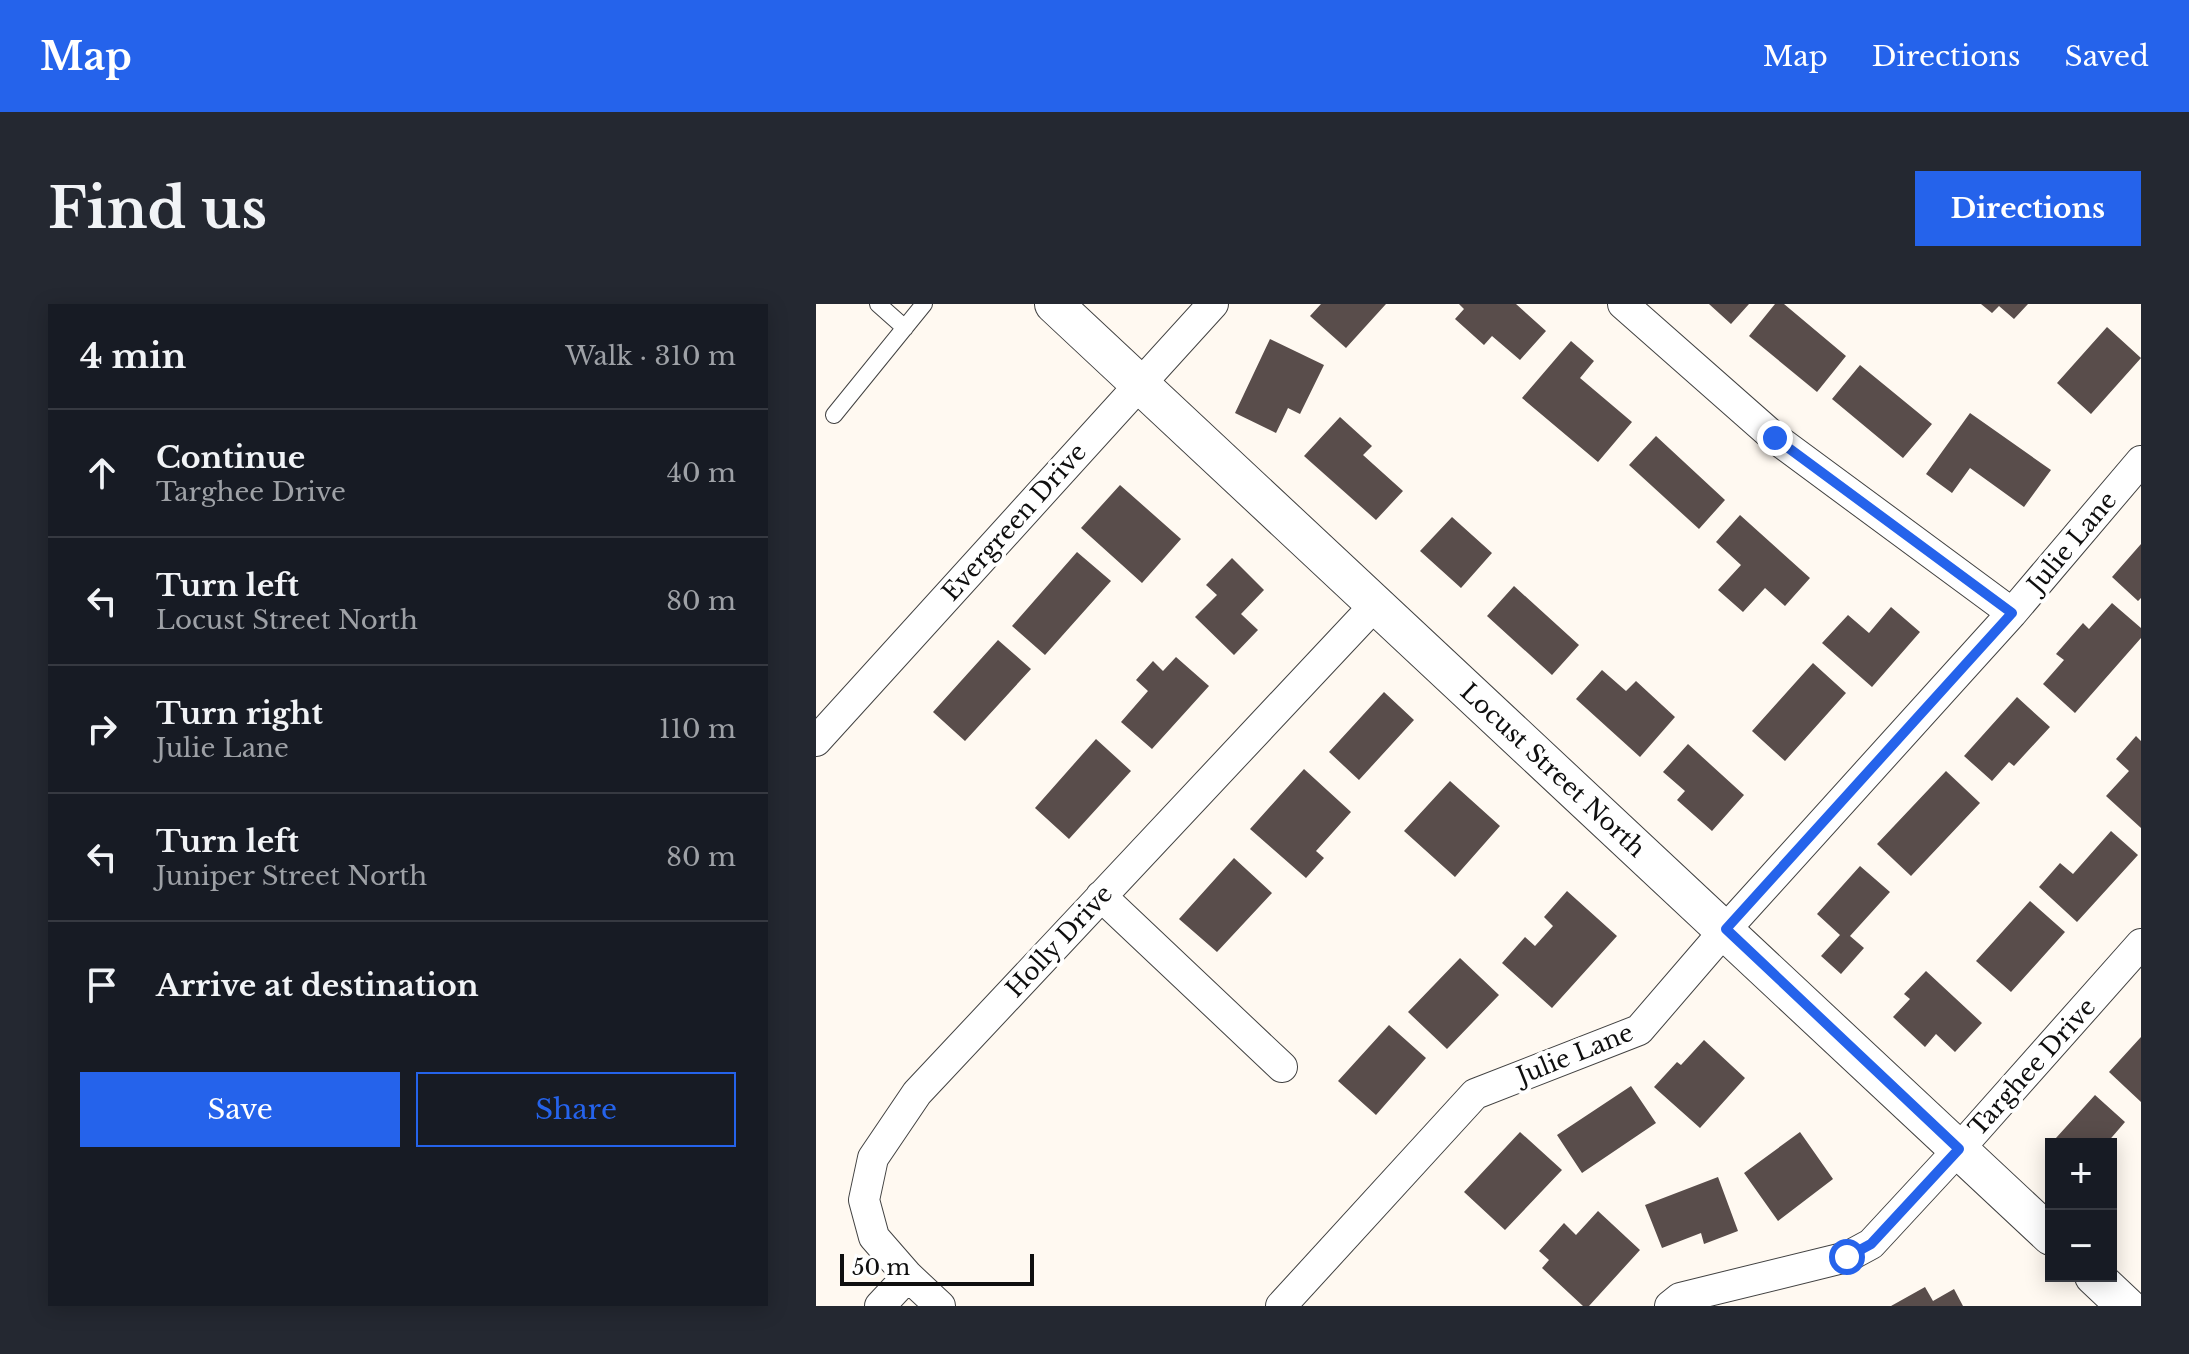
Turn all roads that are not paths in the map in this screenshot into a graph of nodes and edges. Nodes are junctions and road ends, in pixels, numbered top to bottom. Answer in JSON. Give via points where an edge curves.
{"nodes":[{"id":1,"x":878,"y":304,"type":"edge"},
{"id":2,"x":924,"y":304,"type":"edge"},
{"id":3,"x":1054,"y":304,"type":"edge"},
{"id":4,"x":1213,"y":304,"type":"edge"},
{"id":5,"x":1623,"y":304,"type":"edge"},
{"id":6,"x":905,"y":328,"type":"junction"},
{"id":7,"x":1141,"y":382,"type":"junction"},
{"id":8,"x":834,"y":415,"type":"dead end"},
{"id":9,"x":2141,"y":461,"type":"edge"},
{"id":10,"x":1375,"y":605,"type":"junction"},
{"id":11,"x":2012,"y":613,"type":"junction"},
{"id":12,"x":816,"y":741,"type":"edge"},
{"id":13,"x":1101,"y":896,"type":"junction"},
{"id":14,"x":1726,"y":929,"type":"junction"},
{"id":15,"x":2141,"y":944,"type":"edge"},
{"id":16,"x":1282,"y":1067,"type":"dead end"},
{"id":17,"x":1959,"y":1149,"type":"junction"},
{"id":18,"x":2045,"y":1230,"type":"edge"},
{"id":19,"x":908,"y":1276,"type":"junction"},
{"id":20,"x":2100,"y":1282,"type":"edge"},
{"id":21,"x":880,"y":1306,"type":"edge"},
{"id":22,"x":940,"y":1306,"type":"edge"},
{"id":23,"x":1281,"y":1306,"type":"edge"},
{"id":24,"x":1670,"y":1306,"type":"edge"},
{"id":25,"x":2126,"y":1306,"type":"edge"}],
"edges":[{"from":1,"to":6,"type":"lane"},
{"from":2,"to":6,"type":"lane"},
{"from":3,"to":7,"type":"street","name":"Locust Street North"},
{"from":4,"to":7,"type":"street","name":"Evergreen Drive"},
{"from":5,"to":11,"type":"street","via":[[1775,438]]},
{"from":6,"to":8,"type":"lane"},
{"from":7,"to":10,"type":"street","name":"Locust Street North"},
{"from":7,"to":12,"type":"street","name":"Evergreen Drive"},
{"from":9,"to":11,"type":"street","name":"Julie Lane"},
{"from":10,"to":13,"type":"street","name":"Holly Drive"},
{"from":10,"to":14,"type":"street","name":"Locust Street North"},
{"from":11,"to":14,"type":"street","name":"Julie Lane"},
{"from":13,"to":16,"type":"street"},
{"from":13,"to":19,"type":"street","name":"Holly Drive","via":[[917,1093],[873,1158],[864,1200],[874,1237]]},
{"from":14,"to":17,"type":"street","name":"Locust Street North"},
{"from":14,"to":23,"type":"street","name":"Julie Lane","via":[[1639,1030],[1475,1094]]},
{"from":15,"to":17,"type":"street","name":"Targhee Drive"},
{"from":17,"to":18,"type":"street","name":"Locust Street North"},
{"from":17,"to":24,"type":"street","name":"Targhee Drive","via":[[1871,1244],[1847,1257],[1680,1298]]},
{"from":19,"to":21,"type":"street"},
{"from":19,"to":22,"type":"street","name":"Holly Drive"},
{"from":20,"to":25,"type":"street"}]}
